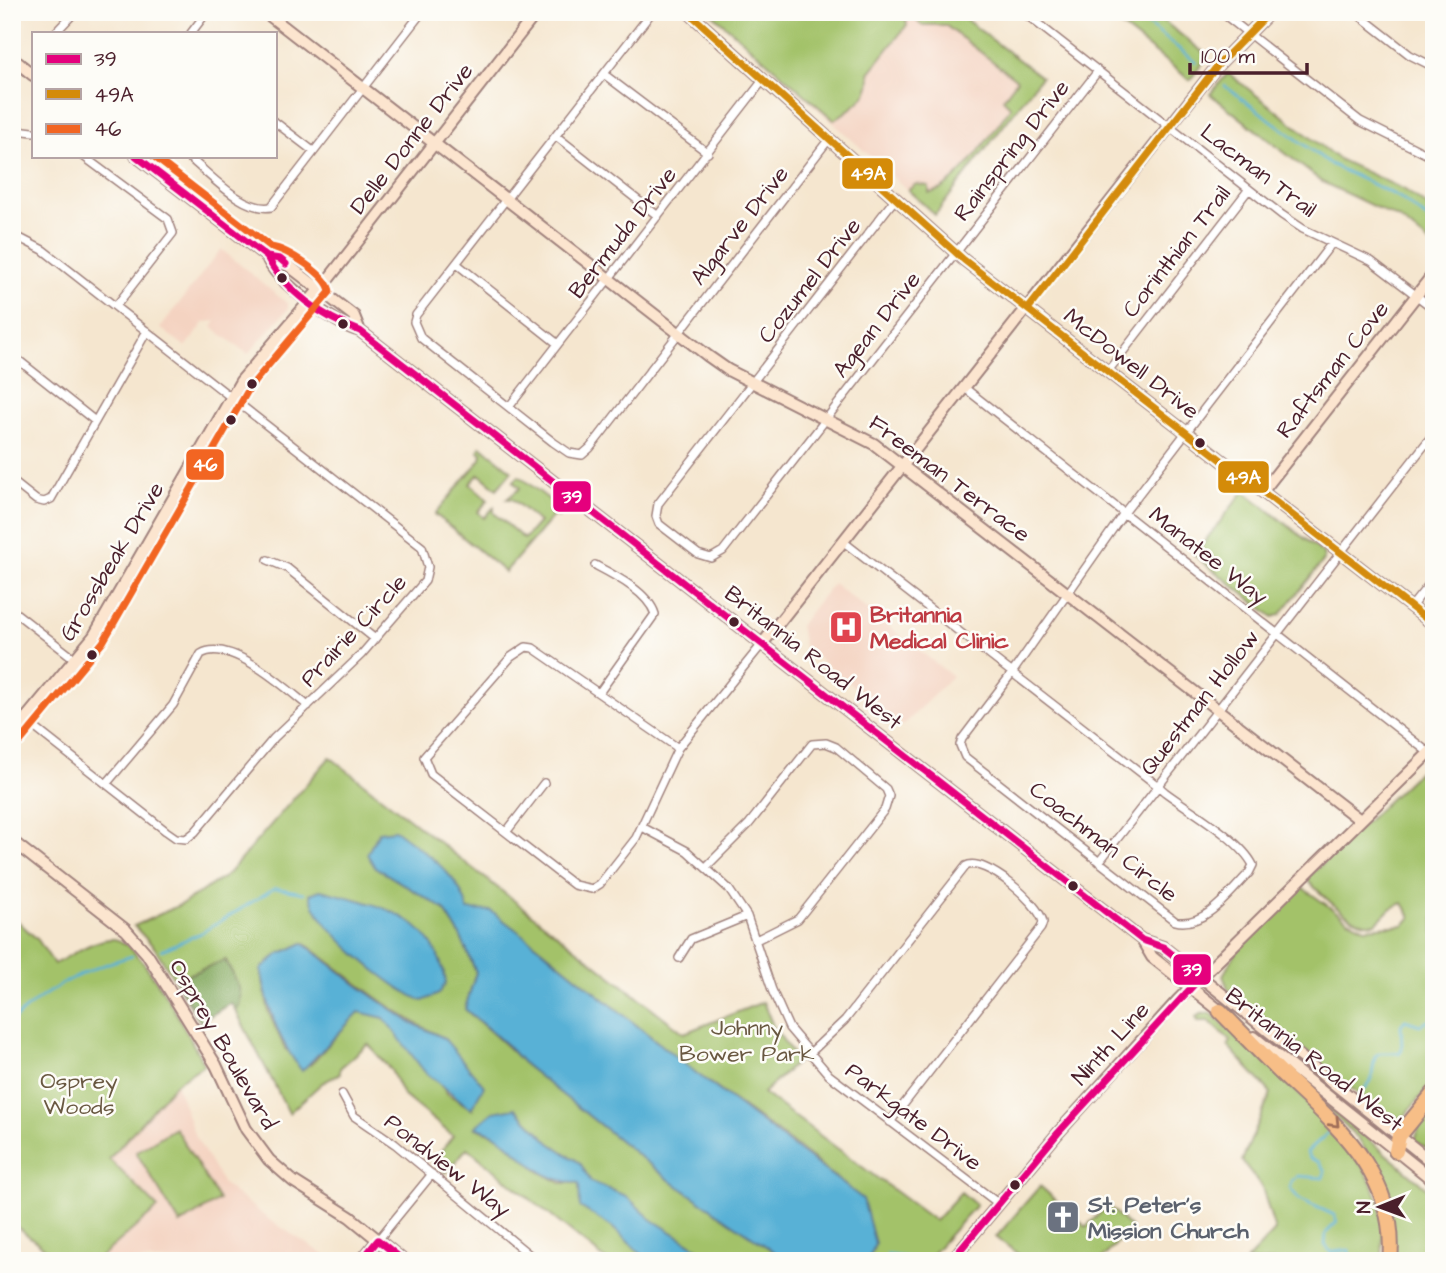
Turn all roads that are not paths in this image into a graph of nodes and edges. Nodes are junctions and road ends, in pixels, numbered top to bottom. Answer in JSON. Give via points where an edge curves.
{"nodes":[{"id":1,"x":75,"y":12,"type":"edge"},
{"id":2,"x":207,"y":12,"type":"edge"},
{"id":3,"x":265,"y":12,"type":"edge"},
{"id":4,"x":411,"y":12,"type":"edge"},
{"id":5,"x":537,"y":12,"type":"edge"},
{"id":6,"x":652,"y":12,"type":"edge"},
{"id":7,"x":688,"y":12,"type":"edge"},
{"id":8,"x":1023,"y":12,"type":"edge"},
{"id":9,"x":1221,"y":12,"type":"edge"},
{"id":10,"x":1270,"y":12,"type":"edge"},
{"id":11,"x":1355,"y":12,"type":"edge"},
{"id":12,"x":420,"y":15,"type":"edge"},
{"id":13,"x":56,"y":32,"type":"edge"},
{"id":14,"x":192,"y":32,"type":"edge"},
{"id":15,"x":1248,"y":34,"type":"junction"},
{"id":16,"x":12,"y":58,"type":"edge"},
{"id":17,"x":1434,"y":67,"type":"edge"},
{"id":18,"x":1098,"y":71,"type":"junction"},
{"id":19,"x":32,"y":74,"type":"edge"},
{"id":20,"x":605,"y":75,"type":"junction"},
{"id":21,"x":764,"y":79,"type":"junction"},
{"id":22,"x":364,"y":89,"type":"junction"},
{"id":23,"x":276,"y":123,"type":"edge"},
{"id":24,"x":1169,"y":127,"type":"junction"},
{"id":25,"x":556,"y":136,"type":"junction"},
{"id":26,"x":829,"y":139,"type":"junction"},
{"id":27,"x":433,"y":142,"type":"junction"},
{"id":28,"x":313,"y":151,"type":"junction"},
{"id":29,"x":708,"y":153,"type":"junction"},
{"id":30,"x":86,"y":158,"type":"edge"},
{"id":31,"x":139,"y":158,"type":"edge"},
{"id":32,"x":190,"y":158,"type":"edge"},
{"id":33,"x":1434,"y":158,"type":"edge"},
{"id":34,"x":1249,"y":189,"type":"junction"},
{"id":35,"x":895,"y":199,"type":"junction"},
{"id":36,"x":507,"y":200,"type":"junction"},
{"id":37,"x":658,"y":216,"type":"junction"},
{"id":38,"x":12,"y":234,"type":"edge"},
{"id":39,"x":1332,"y":243,"type":"junction"},
{"id":40,"x":955,"y":253,"type":"junction"},
{"id":41,"x":267,"y":257,"type":"junction"},
{"id":42,"x":457,"y":264,"type":"junction"},
{"id":43,"x":1434,"y":273,"type":"edge"},
{"id":44,"x":608,"y":279,"type":"junction"},
{"id":45,"x":320,"y":290,"type":"junction"},
{"id":46,"x":1416,"y":295,"type":"junction"},
{"id":47,"x":311,"y":301,"type":"junction"},
{"id":48,"x":116,"y":306,"type":"junction"},
{"id":49,"x":1028,"y":309,"type":"junction"},
{"id":50,"x":1434,"y":309,"type":"edge"},
{"id":51,"x":147,"y":331,"type":"junction"},
{"id":52,"x":360,"y":331,"type":"junction"},
{"id":53,"x":679,"y":334,"type":"junction"},
{"id":54,"x":558,"y":344,"type":"junction"},
{"id":55,"x":12,"y":355,"type":"edge"},
{"id":56,"x":1108,"y":371,"type":"junction"},
{"id":57,"x":752,"y":383,"type":"junction"},
{"id":58,"x":965,"y":389,"type":"junction"},
{"id":59,"x":232,"y":396,"type":"junction"},
{"id":60,"x":509,"y":407,"type":"junction"},
{"id":61,"x":826,"y":418,"type":"junction"},
{"id":62,"x":95,"y":421,"type":"junction"},
{"id":63,"x":1186,"y":431,"type":"junction"},
{"id":64,"x":1434,"y":433,"type":"edge"},
{"id":65,"x":905,"y":467,"type":"junction"},
{"id":66,"x":12,"y":481,"type":"edge"},
{"id":67,"x":1263,"y":491,"type":"junction"},
{"id":68,"x":1124,"y":513,"type":"junction"},
{"id":69,"x":845,"y":543,"type":"junction"},
{"id":70,"x":1341,"y":552,"type":"junction"},
{"id":71,"x":268,"y":560,"type":"dead end"},
{"id":72,"x":595,"y":565,"type":"dead end"},
{"id":73,"x":1434,"y":578,"type":"edge"},
{"id":74,"x":1067,"y":592,"type":"junction"},
{"id":75,"x":1411,"y":607,"type":"junction"},
{"id":76,"x":12,"y":610,"type":"edge"},
{"id":77,"x":1434,"y":625,"type":"edge"},
{"id":78,"x":1277,"y":633,"type":"junction"},
{"id":79,"x":375,"y":639,"type":"junction"},
{"id":80,"x":763,"y":643,"type":"junction"},
{"id":81,"x":76,"y":660,"type":"junction"},
{"id":82,"x":1012,"y":673,"type":"junction"},
{"id":83,"x":599,"y":693,"type":"junction"},
{"id":84,"x":309,"y":706,"type":"junction"},
{"id":85,"x":1217,"y":710,"type":"junction"},
{"id":86,"x":25,"y":720,"type":"junction"},
{"id":87,"x":12,"y":735,"type":"edge"},
{"id":88,"x":678,"y":748,"type":"junction"},
{"id":89,"x":1431,"y":750,"type":"edge"},
{"id":90,"x":107,"y":783,"type":"junction"},
{"id":91,"x":544,"y":783,"type":"dead end"},
{"id":92,"x":1158,"y":786,"type":"junction"},
{"id":93,"x":1360,"y":820,"type":"junction"},
{"id":94,"x":642,"y":827,"type":"junction"},
{"id":95,"x":507,"y":831,"type":"junction"},
{"id":96,"x":12,"y":841,"type":"edge"},
{"id":97,"x":1099,"y":862,"type":"junction"},
{"id":98,"x":707,"y":866,"type":"junction"},
{"id":99,"x":747,"y":916,"type":"junction"},
{"id":100,"x":756,"y":940,"type":"junction"},
{"id":101,"x":1142,"y":940,"type":"junction"},
{"id":102,"x":679,"y":958,"type":"dead end"},
{"id":103,"x":1201,"y":977,"type":"junction"},
{"id":104,"x":1190,"y":987,"type":"junction"},
{"id":105,"x":1220,"y":1011,"type":"joint"},
{"id":106,"x":809,"y":1054,"type":"junction"},
{"id":107,"x":1434,"y":1093,"type":"edge"},
{"id":108,"x":342,"y":1094,"type":"dead end"},
{"id":109,"x":1318,"y":1097,"type":"junction"},
{"id":110,"x":890,"y":1122,"type":"junction"},
{"id":111,"x":1398,"y":1143,"type":"junction"},
{"id":112,"x":1434,"y":1164,"type":"edge"},
{"id":113,"x":432,"y":1174,"type":"junction"},
{"id":114,"x":1434,"y":1181,"type":"edge"},
{"id":115,"x":999,"y":1204,"type":"junction"},
{"id":116,"x":378,"y":1240,"type":"junction"},
{"id":117,"x":361,"y":1261,"type":"edge"},
{"id":118,"x":404,"y":1261,"type":"edge"},
{"id":119,"x":537,"y":1261,"type":"edge"},
{"id":120,"x":951,"y":1261,"type":"edge"},
{"id":121,"x":1390,"y":1261,"type":"edge"}],
"edges":[{"from":1,"to":13,"type":"street"},
{"from":2,"to":14,"type":"street"},
{"from":3,"to":22,"type":"street","name":"Freeman Terrace"},
{"from":4,"to":12,"type":"street"},
{"from":5,"to":27,"type":"street","name":"Delle Donne Drive"},
{"from":6,"to":20,"type":"street"},
{"from":7,"to":21,"type":"street","name":"McDowell Drive"},
{"from":8,"to":18,"type":"street","name":"Lacman Trail"},
{"from":9,"to":15,"type":"street"},
{"from":10,"to":15,"type":"street"},
{"from":11,"to":17,"type":"street","via":[[1410,55]]},
{"from":12,"to":22,"type":"street"},
{"from":15,"to":24,"type":"street","via":[[1217,65]]},
{"from":15,"to":33,"type":"street","via":[[1360,121]]},
{"from":16,"to":19,"type":"street"},
{"from":18,"to":24,"type":"street","name":"Lacman Trail"},
{"from":18,"to":40,"type":"street","name":"Rainspring Drive"},
{"from":20,"to":25,"type":"street"},
{"from":20,"to":29,"type":"street"},
{"from":21,"to":26,"type":"street","name":"McDowell Drive"},
{"from":21,"to":29,"type":"street","name":"Bermuda Drive"},
{"from":22,"to":27,"type":"street","name":"Freeman Terrace"},
{"from":22,"to":28,"type":"street"},
{"from":23,"to":28,"type":"street"},
{"from":24,"to":34,"type":"street","name":"Lacman Trail"},
{"from":24,"to":49,"type":"street"},
{"from":25,"to":36,"type":"street"},
{"from":25,"to":37,"type":"street"},
{"from":26,"to":35,"type":"street","name":"McDowell Drive"},
{"from":26,"to":53,"type":"street","name":"Algarve Drive"},
{"from":27,"to":36,"type":"street","name":"Freeman Terrace"},
{"from":27,"to":45,"type":"street","name":"Delle Donne Drive"},
{"from":28,"to":32,"type":"street","via":[[271,207],[259,209]]},
{"from":29,"to":37,"type":"street","name":"Bermuda Drive"},
{"from":30,"to":48,"type":"street","via":[[168,219],[173,233]]},
{"from":31,"to":41,"type":"street","name":"Britannia Road West"},
{"from":34,"to":39,"type":"street","name":"Lacman Trail","via":[[1294,224]]},
{"from":34,"to":56,"type":"street","name":"Corinthian Trail"},
{"from":35,"to":40,"type":"street","name":"McDowell Drive"},
{"from":35,"to":57,"type":"street","name":"Cozumel Drive"},
{"from":36,"to":42,"type":"street"},
{"from":36,"to":44,"type":"street","name":"Freeman Terrace"},
{"from":37,"to":44,"type":"street","name":"Bermuda Drive"},
{"from":38,"to":48,"type":"street","name":"Prairie Circle","via":[[37,246]]},
{"from":39,"to":46,"type":"street","name":"Lacman Trail","via":[[1371,261]]},
{"from":39,"to":63,"type":"street"},
{"from":40,"to":49,"type":"street","name":"McDowell Drive"},
{"from":40,"to":61,"type":"street","name":"Agean Drive"},
{"from":41,"to":45,"type":"street","name":"Britannia Road West","via":[[280,258]]},
{"from":41,"to":47,"type":"street","name":"Britannia Road West","via":[[271,269]]},
{"from":42,"to":54,"type":"street"},
{"from":42,"to":60,"type":"street","via":[[416,315],[414,328]]},
{"from":43,"to":46,"type":"street","name":"Raftsman Cove"},
{"from":44,"to":53,"type":"street","name":"Freeman Terrace"},
{"from":44,"to":54,"type":"street","name":"Bermuda Drive"},
{"from":45,"to":47,"type":"street","name":"Delle Donne Drive"},
{"from":45,"to":52,"type":"street","name":"Britannia Road West","via":[[354,316]]},
{"from":46,"to":50,"type":"street","name":"Lacman Trail"},
{"from":46,"to":67,"type":"street","name":"Raftsman Cove"},
{"from":47,"to":52,"type":"street","name":"Britannia Road West","via":[[344,327]]},
{"from":47,"to":59,"type":"street","name":"Grossbeak Drive"},
{"from":48,"to":51,"type":"street","name":"Prairie Circle"},
{"from":49,"to":56,"type":"street","name":"McDowell Drive"},
{"from":49,"to":58,"type":"street"},
{"from":51,"to":59,"type":"street","name":"Prairie Circle"},
{"from":51,"to":62,"type":"street"},
{"from":52,"to":80,"type":"street","name":"Britannia Road West"},
{"from":53,"to":57,"type":"street","name":"Freeman Terrace"},
{"from":53,"to":60,"type":"street","name":"Algarve Drive","via":[[582,455],[569,453]]},
{"from":54,"to":60,"type":"street","name":"Bermuda Drive"},
{"from":55,"to":62,"type":"street"},
{"from":56,"to":63,"type":"street","name":"McDowell Drive"},
{"from":57,"to":61,"type":"street","name":"Freeman Terrace"},
{"from":57,"to":61,"type":"street","name":"Cozumel Drive","via":[[656,510],[659,524],[698,554],[711,558],[723,551]]},
{"from":58,"to":65,"type":"street"},
{"from":58,"to":68,"type":"street","name":"Manatee Way"},
{"from":59,"to":79,"type":"street","name":"Prairie Circle","via":[[422,547],[428,567],[425,581]]},
{"from":59,"to":81,"type":"street","name":"Grossbeak Drive","via":[[102,623]]},
{"from":61,"to":65,"type":"street","name":"Freeman Terrace","via":[[864,437]]},
{"from":62,"to":66,"type":"street","via":[[51,499],[36,500]]},
{"from":63,"to":67,"type":"street","name":"McDowell Drive"},
{"from":63,"to":68,"type":"street"},
{"from":64,"to":70,"type":"street","name":"Questman Hollow"},
{"from":65,"to":69,"type":"street"},
{"from":65,"to":74,"type":"street","name":"Freeman Terrace"},
{"from":67,"to":70,"type":"street","name":"McDowell Drive"},
{"from":68,"to":74,"type":"street"},
{"from":68,"to":78,"type":"street","name":"Manatee Way"},
{"from":69,"to":80,"type":"street"},
{"from":69,"to":82,"type":"street","name":"Coachman Circle"},
{"from":70,"to":75,"type":"street","name":"McDowell Drive"},
{"from":70,"to":78,"type":"street","name":"Questman Hollow"},
{"from":71,"to":79,"type":"street","via":[[286,568]]},
{"from":72,"to":83,"type":"street","via":[[616,576],[652,606],[655,614]]},
{"from":73,"to":75,"type":"street"},
{"from":74,"to":82,"type":"street"},
{"from":74,"to":85,"type":"street","name":"Freeman Terrace"},
{"from":75,"to":77,"type":"street","name":"McDowell Drive"},
{"from":76,"to":81,"type":"street"},
{"from":78,"to":85,"type":"street","name":"Questman Hollow"},
{"from":78,"to":89,"type":"street","name":"Manatee Way"},
{"from":79,"to":84,"type":"street","name":"Prairie Circle"},
{"from":80,"to":88,"type":"street"},
{"from":80,"to":101,"type":"street","name":"Britannia Road West"},
{"from":81,"to":86,"type":"street","name":"Grossbeak Drive"},
{"from":82,"to":92,"type":"street","name":"Coachman Circle"},
{"from":82,"to":97,"type":"street","name":"Coachman Circle","via":[[962,739],[961,752]]},
{"from":83,"to":88,"type":"street"},
{"from":83,"to":95,"type":"street","via":[[526,647],[510,657],[426,751],[425,766],[431,774]]},
{"from":84,"to":90,"type":"street","name":"Prairie Circle","via":[[274,738],[186,839],[166,831]]},
{"from":84,"to":90,"type":"street","via":[[261,669],[219,649],[209,649],[201,654],[173,705]]},
{"from":85,"to":92,"type":"street","name":"Questman Hollow"},
{"from":85,"to":93,"type":"street","name":"Freeman Terrace"},
{"from":86,"to":87,"type":"street","name":"Grossbeak Drive"},
{"from":86,"to":90,"type":"street","name":"Prairie Circle"},
{"from":88,"to":94,"type":"street"},
{"from":89,"to":93,"type":"street","name":"Ninth Line"},
{"from":91,"to":95,"type":"street"},
{"from":92,"to":97,"type":"street","name":"Questman Hollow"},
{"from":92,"to":97,"type":"street","name":"Coachman Circle","via":[[1249,858],[1253,865],[1250,873],[1210,912],[1182,923]]},
{"from":93,"to":103,"type":"street","name":"Ninth Line"},
{"from":94,"to":95,"type":"street","via":[[592,889],[574,885]]},
{"from":94,"to":98,"type":"street","name":"Parkgate Drive"},
{"from":96,"to":116,"type":"street","name":"Osprey Boulevard","via":[[133,938],[155,964],[216,1065],[257,1145],[286,1175]]},
{"from":98,"to":99,"type":"street","name":"Parkgate Drive"},
{"from":98,"to":100,"type":"street","via":[[749,824],[812,744],[835,747],[886,789],[890,796],[885,809],[807,910],[785,928]]},
{"from":99,"to":100,"type":"street","name":"Parkgate Drive"},
{"from":99,"to":102,"type":"street","via":[[691,939]]},
{"from":100,"to":106,"type":"street","name":"Parkgate Drive","via":[[780,1010]]},
{"from":101,"to":103,"type":"street","name":"Britannia Road West","via":[[1163,947]]},
{"from":101,"to":104,"type":"street","name":"Britannia Road West","via":[[1152,957]]},
{"from":103,"to":104,"type":"street","name":"Ninth Line"},
{"from":103,"to":111,"type":"street","name":"Britannia Road West","via":[[1378,1119]]},
{"from":104,"to":105,"type":"street","name":"Britannia Road West"},
{"from":104,"to":115,"type":"street","name":"Ninth Line"},
{"from":105,"to":109,"type":"highway"},
{"from":106,"to":110,"type":"street","name":"Parkgate Drive"},
{"from":106,"to":110,"type":"street","via":[[845,1020],[966,866],[985,865],[1036,906],[1041,928]]},
{"from":107,"to":111,"type":"highway"},
{"from":108,"to":113,"type":"street","name":"Pondview Way","via":[[354,1116]]},
{"from":109,"to":111,"type":"street","name":"Britannia Road West"},
{"from":109,"to":121,"type":"highway","one_way":true,"via":[[1377,1178],[1388,1210]]},
{"from":110,"to":115,"type":"street","name":"Parkgate Drive"},
{"from":111,"to":112,"type":"street","name":"Britannia Road West"},
{"from":111,"to":114,"type":"street","name":"Britannia Road West"},
{"from":113,"to":116,"type":"street"},
{"from":113,"to":119,"type":"street","name":"Pondview Way"},
{"from":115,"to":120,"type":"street","name":"Ninth Line"},
{"from":116,"to":117,"type":"street"},
{"from":116,"to":118,"type":"street","name":"Osprey Boulevard"}]}
